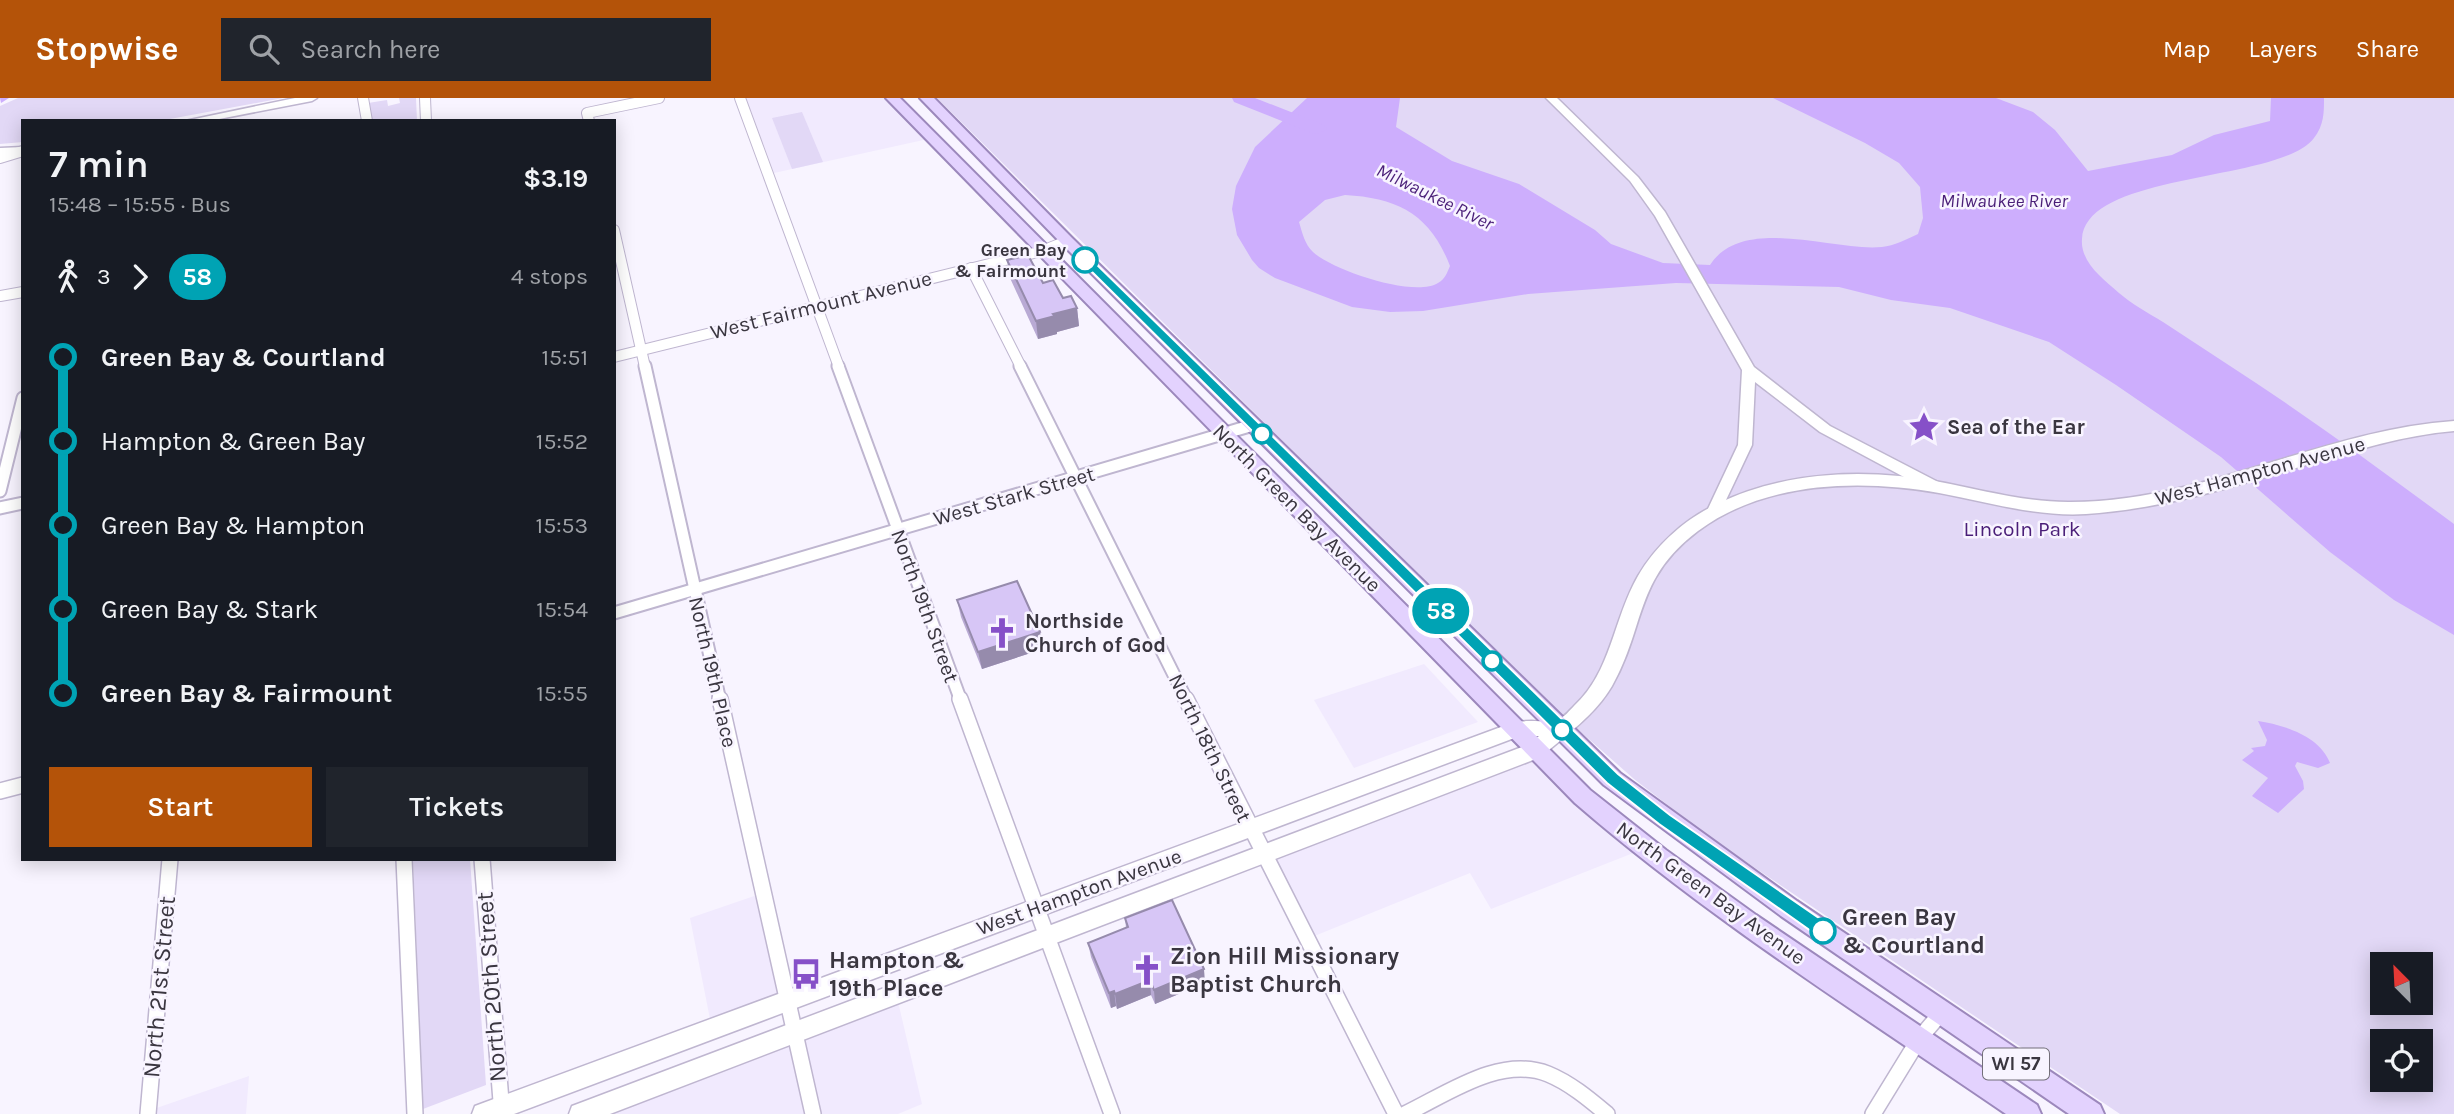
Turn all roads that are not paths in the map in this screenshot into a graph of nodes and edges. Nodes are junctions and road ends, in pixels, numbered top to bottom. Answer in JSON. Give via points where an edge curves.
{"nodes":[{"id":1,"x":312,"y":98,"type":"edge"},
{"id":2,"x":363,"y":98,"type":"edge"},
{"id":3,"x":425,"y":98,"type":"edge"},
{"id":4,"x":659,"y":98,"type":"edge"},
{"id":5,"x":740,"y":98,"type":"edge"},
{"id":6,"x":893,"y":98,"type":"edge"},
{"id":7,"x":927,"y":98,"type":"edge"},
{"id":8,"x":1551,"y":98,"type":"edge"},
{"id":9,"x":588,"y":117,"type":"edge"},
{"id":10,"x":201,"y":119,"type":"edge"},
{"id":11,"x":367,"y":119,"type":"edge"},
{"id":12,"x":426,"y":119,"type":"edge"},
{"id":13,"x":21,"y":150,"type":"edge"},
{"id":14,"x":0,"y":151,"type":"edge"},
{"id":15,"x":21,"y":151,"type":"edge"},
{"id":16,"x":0,"y":158,"type":"edge"},
{"id":17,"x":616,"y":239,"type":"edge"},
{"id":18,"x":1067,"y":241,"type":"junction"},
{"id":19,"x":1042,"y":251,"type":"junction"},
{"id":20,"x":971,"y":268,"type":"junction"},
{"id":21,"x":21,"y":292,"type":"edge"},
{"id":22,"x":0,"y":296,"type":"edge"},
{"id":23,"x":816,"y":307,"type":"junction"},
{"id":24,"x":642,"y":350,"type":"junction"},
{"id":25,"x":616,"y":356,"type":"edge"},
{"id":26,"x":1749,"y":370,"type":"junction"},
{"id":27,"x":21,"y":406,"type":"edge"},
{"id":28,"x":1252,"y":425,"type":"junction"},
{"id":29,"x":2454,"y":426,"type":"edge"},
{"id":30,"x":1224,"y":434,"type":"junction"},
{"id":31,"x":1077,"y":477,"type":"junction"},
{"id":32,"x":1934,"y":487,"type":"junction"},
{"id":33,"x":0,"y":491,"type":"edge"},
{"id":34,"x":21,"y":503,"type":"edge"},
{"id":35,"x":0,"y":508,"type":"edge"},
{"id":36,"x":1713,"y":513,"type":"junction"},
{"id":37,"x":896,"y":530,"type":"junction"},
{"id":38,"x":695,"y":589,"type":"junction"},
{"id":39,"x":616,"y":612,"type":"edge"},
{"id":40,"x":1559,"y":727,"type":"junction"},
{"id":41,"x":1516,"y":729,"type":"junction"},
{"id":42,"x":1534,"y":751,"type":"junction"},
{"id":43,"x":21,"y":786,"type":"edge"},
{"id":44,"x":0,"y":791,"type":"edge"},
{"id":45,"x":1250,"y":828,"type":"junction"},
{"id":46,"x":1265,"y":854,"type":"junction"},
{"id":47,"x":170,"y":861,"type":"edge"},
{"id":48,"x":404,"y":861,"type":"edge"},
{"id":49,"x":482,"y":861,"type":"edge"},
{"id":50,"x":1037,"y":908,"type":"junction"},
{"id":51,"x":1048,"y":936,"type":"junction"},
{"id":52,"x":788,"y":1000,"type":"junction"},
{"id":53,"x":1941,"y":1013,"type":"junction"},
{"id":54,"x":795,"y":1032,"type":"junction"},
{"id":55,"x":1919,"y":1040,"type":"junction"},
{"id":56,"x":495,"y":1112,"type":"edge"},
{"id":57,"x":148,"y":1114,"type":"edge"},
{"id":58,"x":415,"y":1114,"type":"edge"},
{"id":59,"x":580,"y":1114,"type":"edge"},
{"id":60,"x":813,"y":1114,"type":"edge"},
{"id":61,"x":1112,"y":1114,"type":"edge"},
{"id":62,"x":1396,"y":1114,"type":"edge"},
{"id":63,"x":1405,"y":1114,"type":"edge"},
{"id":64,"x":1607,"y":1114,"type":"edge"},
{"id":65,"x":1873,"y":1114,"type":"edge"},
{"id":66,"x":2028,"y":1114,"type":"edge"},
{"id":67,"x":2091,"y":1114,"type":"edge"}],
"edges":[{"from":1,"to":10,"type":"street"},
{"from":2,"to":11,"type":"street"},
{"from":3,"to":12,"type":"street"},
{"from":4,"to":9,"type":"street"},
{"from":5,"to":23,"type":"street","name":"North 19th Street"},
{"from":6,"to":19,"type":"main road","name":"North Green Bay Avenue","number":"WI 57"},
{"from":7,"to":18,"type":"main road","name":"North Green Bay Avenue","number":"WI 57"},
{"from":8,"to":26,"type":"street","via":[[1634,179],[1661,215]]},
{"from":13,"to":14,"type":"street"},
{"from":15,"to":16,"type":"street"},
{"from":17,"to":24,"type":"street","name":"North 19th Place"},
{"from":18,"to":19,"type":"street","name":"West Fairmount Avenue"},
{"from":18,"to":28,"type":"main road","name":"North Green Bay Avenue","number":"WI 57"},
{"from":19,"to":20,"type":"street","name":"West Fairmount Avenue"},
{"from":19,"to":30,"type":"main road","name":"North Green Bay Avenue","number":"WI 57"},
{"from":20,"to":23,"type":"street","name":"West Fairmount Avenue"},
{"from":20,"to":31,"type":"street","name":"North 18th Street"},
{"from":21,"to":22,"type":"street"},
{"from":23,"to":24,"type":"street","name":"West Fairmount Avenue"},
{"from":23,"to":37,"type":"street","name":"North 19th Street"},
{"from":24,"to":25,"type":"street","name":"West Fairmount Avenue"},
{"from":24,"to":38,"type":"street","name":"North 19th Place"},
{"from":26,"to":32,"type":"street","via":[[1825,429]]},
{"from":26,"to":36,"type":"street","via":[[1745,445]]},
{"from":27,"to":33,"type":"street"},
{"from":28,"to":30,"type":"street","name":"West Stark Street"},
{"from":28,"to":40,"type":"main road","name":"North Green Bay Avenue","number":"WI 57"},
{"from":29,"to":32,"type":"main road","name":"West Hampton Avenue","via":[[2426,427],[2367,441],[2172,497],[2082,509]]},
{"from":30,"to":31,"type":"street","name":"West Stark Street"},
{"from":30,"to":41,"type":"main road","name":"North Green Bay Avenue","number":"WI 57"},
{"from":31,"to":37,"type":"street","name":"West Stark Street"},
{"from":31,"to":45,"type":"street","name":"North 18th Street"},
{"from":32,"to":36,"type":"main road","name":"West Hampton Avenue","via":[[1828,481],[1782,488]]},
{"from":34,"to":35,"type":"street"},
{"from":36,"to":40,"type":"main road","name":"West Hampton Avenue","via":[[1664,553],[1640,587],[1605,682],[1586,707]]},
{"from":37,"to":38,"type":"street","name":"West Stark Street"},
{"from":37,"to":50,"type":"street","name":"North 19th Street"},
{"from":38,"to":39,"type":"street","name":"West Stark Street"},
{"from":38,"to":52,"type":"street","name":"North 19th Place"},
{"from":40,"to":41,"type":"main road","name":"West Hampton Avenue"},
{"from":40,"to":42,"type":"main road","name":"West Hampton Avenue"},
{"from":40,"to":53,"type":"main road","name":"North Green Bay Avenue","number":"WI 57","via":[[1612,779],[1665,819]]},
{"from":41,"to":42,"type":"main road","name":"North Green Bay Avenue","number":"WI 57"},
{"from":41,"to":45,"type":"main road","name":"West Hampton Avenue"},
{"from":42,"to":46,"type":"main road","name":"West Hampton Avenue"},
{"from":42,"to":55,"type":"main road","name":"North Green Bay Avenue","number":"WI 57","via":[[1630,837]]},
{"from":43,"to":44,"type":"street"},
{"from":45,"to":46,"type":"street","name":"North 18th Street"},
{"from":45,"to":50,"type":"main road","name":"West Hampton Avenue"},
{"from":46,"to":51,"type":"main road","name":"West Hampton Avenue"},
{"from":46,"to":62,"type":"street","name":"North 18th Street"},
{"from":47,"to":57,"type":"street","name":"North 21st Street"},
{"from":48,"to":58,"type":"street"},
{"from":49,"to":56,"type":"street","name":"North 20th Street"},
{"from":50,"to":51,"type":"street","name":"North 19th Street"},
{"from":50,"to":52,"type":"main road","name":"West Hampton Avenue"},
{"from":51,"to":54,"type":"main road","name":"West Hampton Avenue"},
{"from":51,"to":61,"type":"street","name":"North 19th Street"},
{"from":52,"to":54,"type":"street","name":"North 19th Place"},
{"from":52,"to":56,"type":"main road","name":"West Hampton Avenue"},
{"from":53,"to":55,"type":"street"},
{"from":53,"to":67,"type":"main road","name":"North Green Bay Avenue","number":"WI 57"},
{"from":54,"to":59,"type":"main road","name":"West Hampton Avenue"},
{"from":54,"to":60,"type":"street","name":"North 19th Place"},
{"from":55,"to":65,"type":"street"},
{"from":55,"to":66,"type":"main road","name":"North Green Bay Avenue","number":"WI 57"},
{"from":63,"to":64,"type":"street","via":[[1494,1075],[1528,1069],[1552,1077]]}]}
